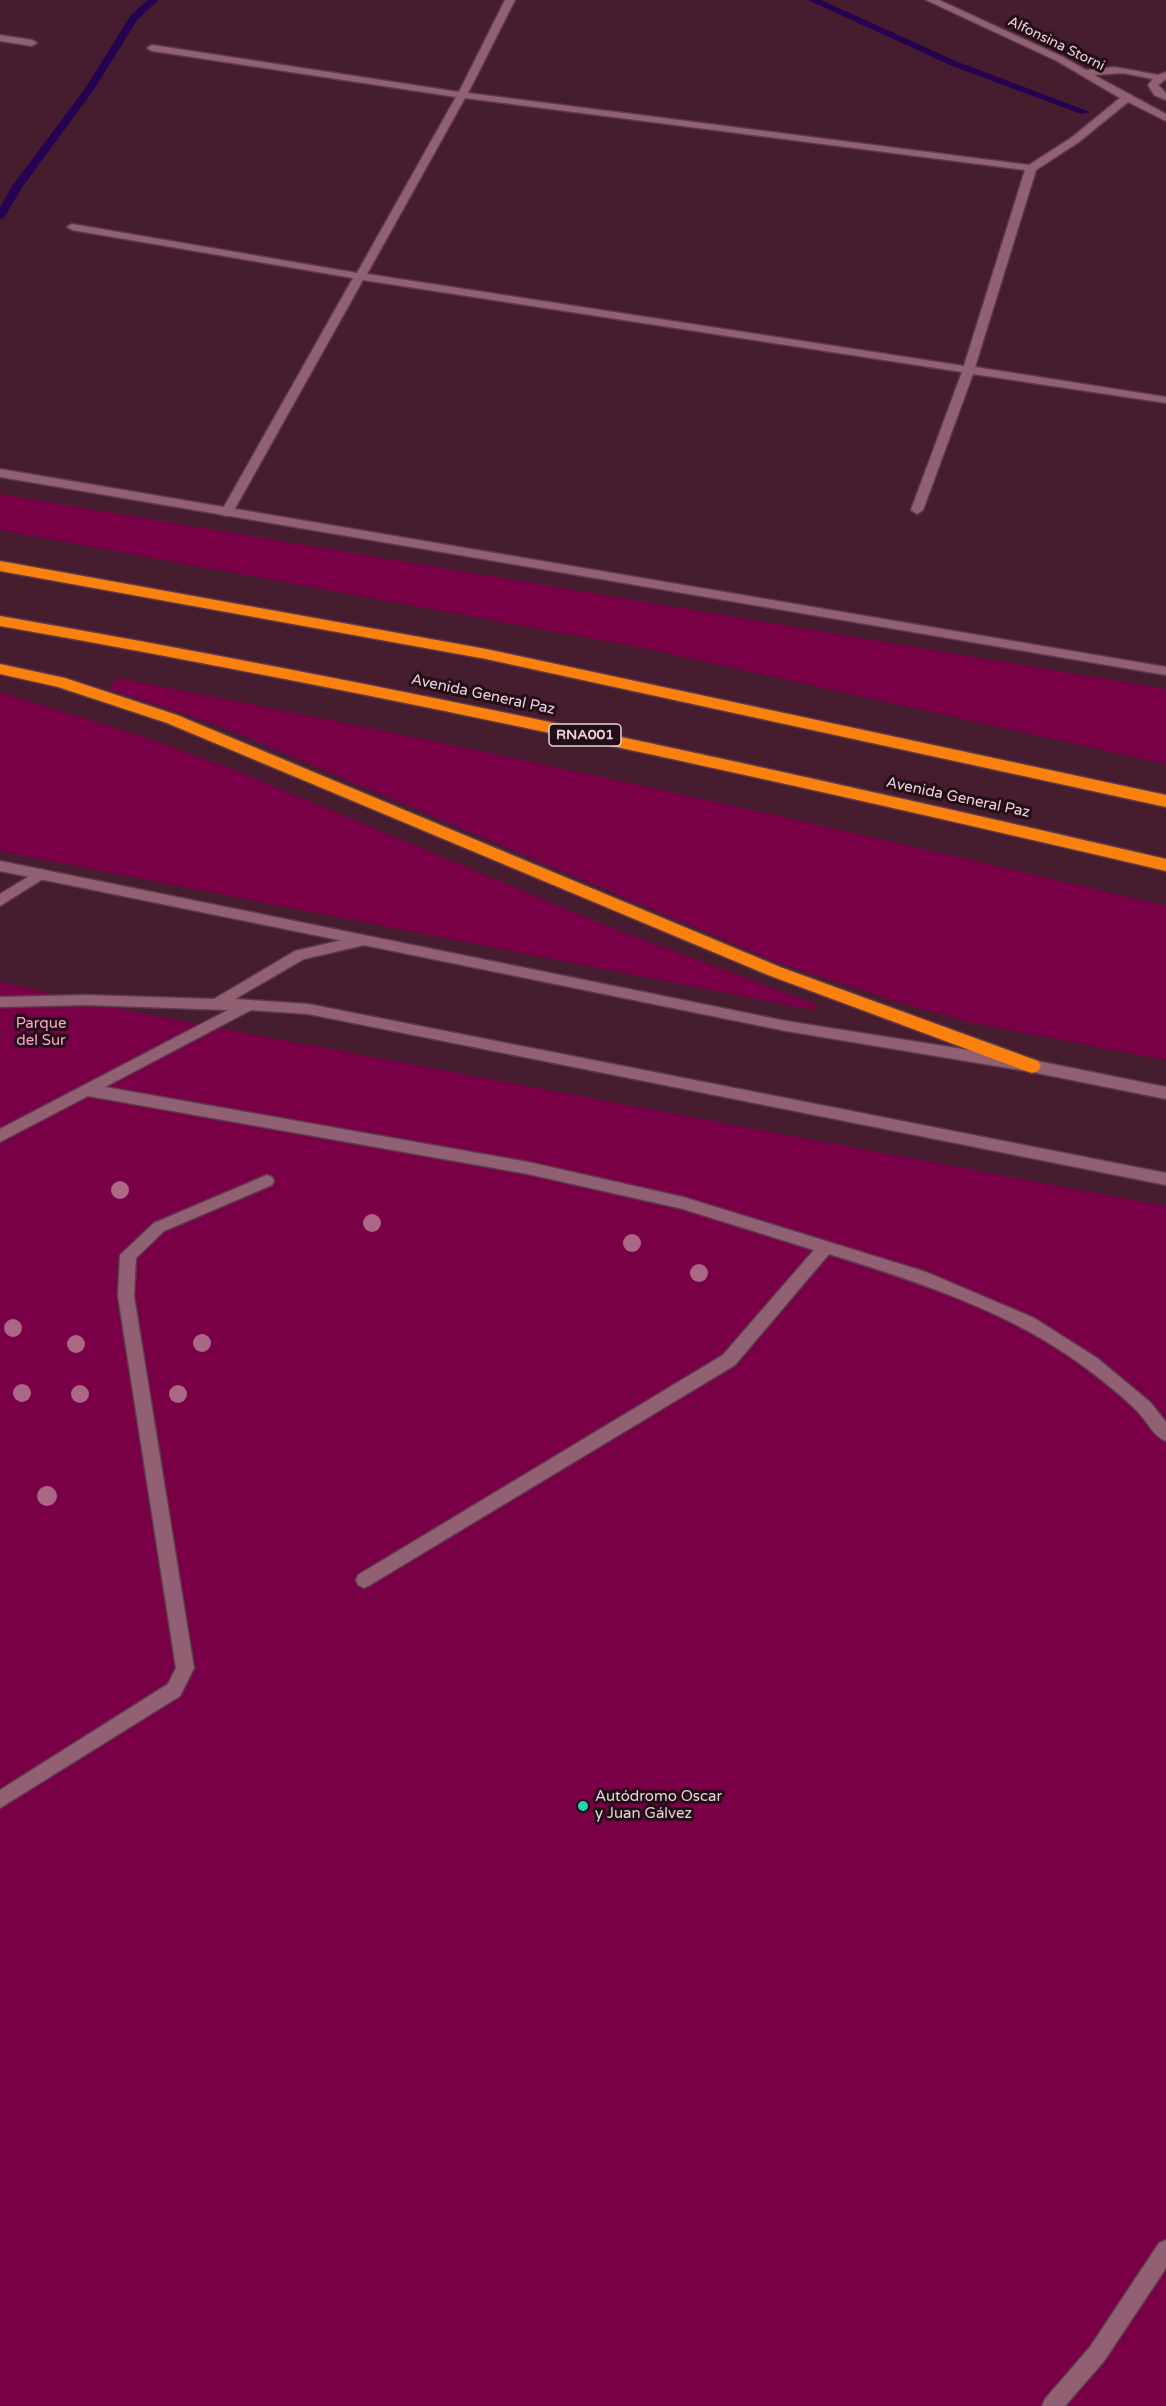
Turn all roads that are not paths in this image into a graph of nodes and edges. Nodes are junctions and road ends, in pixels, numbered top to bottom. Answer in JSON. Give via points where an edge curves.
{"nodes":[{"id":1,"x":510,"y":0,"type":"edge"},
{"id":2,"x":931,"y":0,"type":"edge"},
{"id":3,"x":0,"y":38,"type":"edge"},
{"id":4,"x":32,"y":43,"type":"dead end"},
{"id":5,"x":152,"y":48,"type":"dead end"},
{"id":6,"x":1086,"y":73,"type":"junction"},
{"id":7,"x":1162,"y":76,"type":"edge"},
{"id":8,"x":462,"y":95,"type":"junction"},
{"id":9,"x":1166,"y":97,"type":"edge"},
{"id":10,"x":1127,"y":98,"type":"junction"},
{"id":11,"x":1166,"y":118,"type":"edge"},
{"id":12,"x":1031,"y":168,"type":"junction"},
{"id":13,"x":72,"y":227,"type":"dead end"},
{"id":14,"x":358,"y":276,"type":"junction"},
{"id":15,"x":969,"y":369,"type":"junction"},
{"id":16,"x":1166,"y":400,"type":"edge"},
{"id":17,"x":0,"y":473,"type":"edge"},
{"id":18,"x":917,"y":510,"type":"dead end"},
{"id":19,"x":226,"y":512,"type":"junction"},
{"id":20,"x":0,"y":566,"type":"edge"},
{"id":21,"x":0,"y":621,"type":"edge"},
{"id":22,"x":0,"y":669,"type":"edge"},
{"id":23,"x":1166,"y":671,"type":"edge"},
{"id":24,"x":1166,"y":801,"type":"edge"},
{"id":25,"x":1166,"y":865,"type":"edge"},
{"id":26,"x":0,"y":866,"type":"edge"},
{"id":27,"x":41,"y":874,"type":"junction"},
{"id":28,"x":0,"y":901,"type":"edge"},
{"id":29,"x":364,"y":940,"type":"junction"},
{"id":30,"x":0,"y":1002,"type":"edge"},
{"id":31,"x":219,"y":1002,"type":"junction"},
{"id":32,"x":249,"y":1005,"type":"junction"},
{"id":33,"x":1032,"y":1066,"type":"junction"},
{"id":34,"x":87,"y":1090,"type":"junction"},
{"id":35,"x":1166,"y":1094,"type":"edge"},
{"id":36,"x":0,"y":1136,"type":"edge"},
{"id":37,"x":1166,"y":1179,"type":"edge"},
{"id":38,"x":267,"y":1181,"type":"dead end"},
{"id":39,"x":826,"y":1247,"type":"junction"},
{"id":40,"x":1166,"y":1434,"type":"edge"},
{"id":41,"x":364,"y":1580,"type":"dead end"},
{"id":42,"x":0,"y":1800,"type":"edge"},
{"id":43,"x":1166,"y":2250,"type":"edge"},
{"id":44,"x":1052,"y":2406,"type":"edge"}],
"edges":[{"from":1,"to":8,"type":"street"},
{"from":2,"to":6,"type":"street","name":"Alfonsina Storni"},
{"from":3,"to":4,"type":"street"},
{"from":5,"to":8,"type":"street"},
{"from":6,"to":7,"type":"street","via":[[1112,68]]},
{"from":6,"to":10,"type":"street","name":"Alfonsina Storni"},
{"from":7,"to":9,"type":"street","via":[[1153,85]]},
{"from":8,"to":12,"type":"street"},
{"from":8,"to":14,"type":"street"},
{"from":10,"to":11,"type":"street","name":"Alfonsina Storni"},
{"from":10,"to":12,"type":"street","via":[[1075,140]]},
{"from":12,"to":15,"type":"street"},
{"from":13,"to":14,"type":"street"},
{"from":14,"to":15,"type":"street"},
{"from":14,"to":19,"type":"street"},
{"from":15,"to":16,"type":"street"},
{"from":15,"to":18,"type":"street"},
{"from":17,"to":19,"type":"street"},
{"from":19,"to":23,"type":"street"},
{"from":20,"to":24,"type":"highway","via":[[486,654]]},
{"from":21,"to":25,"type":"highway","name":"Avenida General Paz","number":"RNA001","via":[[300,675]]},
{"from":22,"to":33,"type":"highway","via":[[60,682],[172,719],[774,971]]},
{"from":26,"to":27,"type":"street"},
{"from":27,"to":28,"type":"street"},
{"from":27,"to":29,"type":"street"},
{"from":29,"to":31,"type":"street","via":[[300,955]]},
{"from":29,"to":33,"type":"street","via":[[786,1026]]},
{"from":30,"to":31,"type":"street"},
{"from":31,"to":32,"type":"street"},
{"from":32,"to":34,"type":"street"},
{"from":32,"to":37,"type":"street","via":[[308,1009]]},
{"from":33,"to":35,"type":"street"},
{"from":34,"to":36,"type":"street"},
{"from":34,"to":39,"type":"street","via":[[528,1168],[682,1203]]},
{"from":38,"to":42,"type":"street","via":[[159,1227],[128,1255],[126,1296],[185,1668],[174,1690]]},
{"from":39,"to":40,"type":"street","via":[[926,1278],[1029,1323],[1108,1377],[1144,1407]]},
{"from":39,"to":41,"type":"street","via":[[729,1360]]},
{"from":43,"to":44,"type":"street","via":[[1097,2354]]}]}
